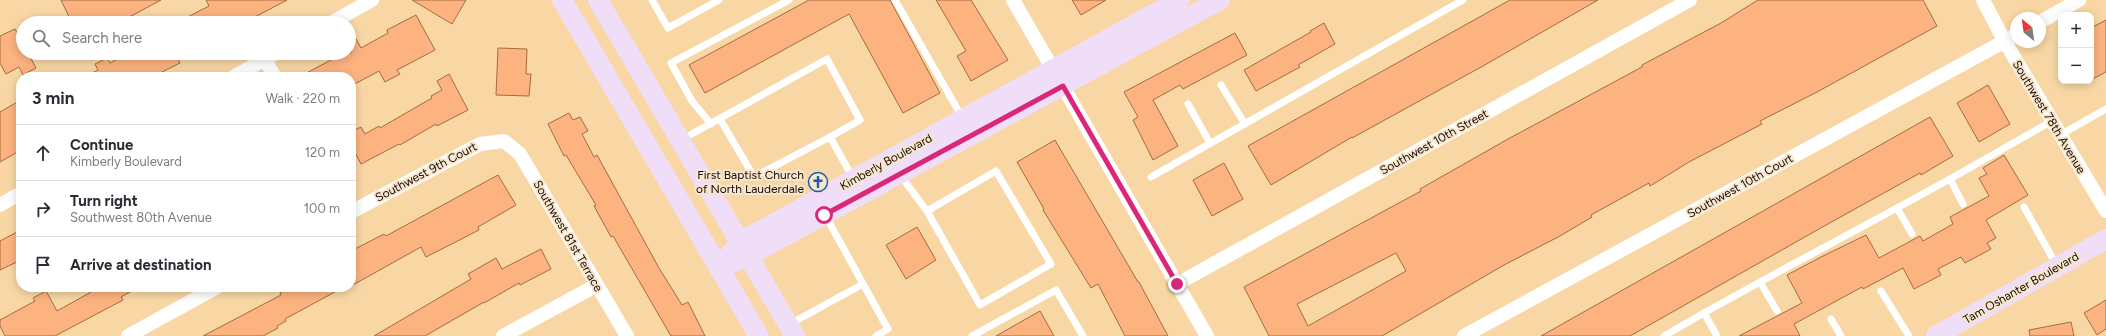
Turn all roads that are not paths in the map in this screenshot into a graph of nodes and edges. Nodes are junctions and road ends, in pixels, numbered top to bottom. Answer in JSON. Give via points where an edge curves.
{"nodes":[{"id":1,"x":372,"y":0,"type":"edge"},
{"id":2,"x":562,"y":0,"type":"edge"},
{"id":3,"x":598,"y":0,"type":"edge"},
{"id":4,"x":652,"y":0,"type":"edge"},
{"id":5,"x":719,"y":0,"type":"edge"},
{"id":6,"x":789,"y":0,"type":"edge"},
{"id":7,"x":895,"y":0,"type":"edge"},
{"id":8,"x":1013,"y":0,"type":"edge"},
{"id":9,"x":1179,"y":0,"type":"edge"},
{"id":10,"x":1220,"y":0,"type":"edge"},
{"id":11,"x":1463,"y":0,"type":"edge"},
{"id":12,"x":1690,"y":0,"type":"edge"},
{"id":13,"x":1983,"y":0,"type":"edge"},
{"id":14,"x":2079,"y":0,"type":"edge"},
{"id":15,"x":343,"y":16,"type":"edge"},
{"id":16,"x":2046,"y":19,"type":"edge"},
{"id":17,"x":2010,"y":39,"type":"edge"},
{"id":18,"x":2015,"y":48,"type":"edge"},
{"id":19,"x":263,"y":60,"type":"edge"},
{"id":20,"x":271,"y":60,"type":"edge"},
{"id":21,"x":1053,"y":70,"type":"junction"},
{"id":22,"x":242,"y":72,"type":"edge"},
{"id":23,"x":274,"y":72,"type":"edge"},
{"id":24,"x":1222,"y":85,"type":"dead end"},
{"id":25,"x":1063,"y":86,"type":"junction"},
{"id":26,"x":1188,"y":104,"type":"dead end"},
{"id":27,"x":2106,"y":110,"type":"edge"},
{"id":28,"x":720,"y":119,"type":"junction"},
{"id":29,"x":963,"y":119,"type":"junction"},
{"id":30,"x":2052,"y":122,"type":"junction"},
{"id":31,"x":711,"y":124,"type":"junction"},
{"id":32,"x":1244,"y":124,"type":"junction"},
{"id":33,"x":2060,"y":135,"type":"junction"},
{"id":34,"x":830,"y":137,"type":"junction"},
{"id":35,"x":504,"y":141,"type":"joint"},
{"id":36,"x":680,"y":141,"type":"junction"},
{"id":37,"x":1210,"y":143,"type":"junction"},
{"id":38,"x":894,"y":167,"type":"junction"},
{"id":39,"x":1151,"y":177,"type":"dead end"},
{"id":40,"x":1950,"y":179,"type":"junction"},
{"id":41,"x":858,"y":187,"type":"junction"},
{"id":42,"x":16,"y":196,"type":"edge"},
{"id":43,"x":1963,"y":204,"type":"dead end"},
{"id":44,"x":0,"y":205,"type":"edge"},
{"id":45,"x":2024,"y":206,"type":"dead end"},
{"id":46,"x":820,"y":207,"type":"junction"},
{"id":47,"x":356,"y":208,"type":"edge"},
{"id":48,"x":1897,"y":208,"type":"junction"},
{"id":49,"x":927,"y":211,"type":"junction"},
{"id":50,"x":2106,"y":211,"type":"edge"},
{"id":51,"x":1912,"y":234,"type":"dead end"},
{"id":52,"x":2106,"y":239,"type":"edge"},
{"id":53,"x":744,"y":249,"type":"junction"},
{"id":54,"x":2058,"y":267,"type":"junction"},
{"id":55,"x":719,"y":268,"type":"junction"},
{"id":56,"x":1760,"y":282,"type":"junction"},
{"id":57,"x":863,"y":284,"type":"junction"},
{"id":58,"x":1177,"y":284,"type":"junction"},
{"id":59,"x":597,"y":285,"type":"junction"},
{"id":60,"x":1881,"y":291,"type":"dead end"},
{"id":61,"x":207,"y":292,"type":"edge"},
{"id":62,"x":1777,"y":311,"type":"dead end"},
{"id":63,"x":1704,"y":313,"type":"junction"},
{"id":64,"x":1831,"y":319,"type":"dead end"},
{"id":65,"x":792,"y":331,"type":"edge"},
{"id":66,"x":128,"y":336,"type":"edge"},
{"id":67,"x":503,"y":336,"type":"edge"},
{"id":68,"x":627,"y":336,"type":"edge"},
{"id":69,"x":759,"y":336,"type":"edge"},
{"id":70,"x":876,"y":336,"type":"edge"},
{"id":71,"x":972,"y":336,"type":"edge"},
{"id":72,"x":1083,"y":336,"type":"edge"},
{"id":73,"x":1207,"y":336,"type":"edge"},
{"id":74,"x":1464,"y":336,"type":"edge"},
{"id":75,"x":1664,"y":336,"type":"edge"},
{"id":76,"x":1717,"y":336,"type":"edge"},
{"id":77,"x":1841,"y":336,"type":"edge"},
{"id":78,"x":1909,"y":336,"type":"edge"},
{"id":79,"x":1936,"y":336,"type":"edge"}],
"edges":[{"from":1,"to":15,"type":"street"},
{"from":2,"to":55,"type":"street"},
{"from":3,"to":36,"type":"street"},
{"from":4,"to":5,"type":"lane","via":[[668,28]]},
{"from":6,"to":31,"type":"lane","via":[[671,63],[692,101]]},
{"from":7,"to":29,"type":"lane"},
{"from":8,"to":21,"type":"street"},
{"from":9,"to":21,"type":"street","name":"Kimberly Boulevard"},
{"from":10,"to":25,"type":"street","name":"Kimberly Boulevard"},
{"from":11,"to":32,"type":"lane"},
{"from":12,"to":58,"type":"street","name":"Southwest 10th Street"},
{"from":13,"to":17,"type":"street","name":"Southwest 78th Avenue"},
{"from":14,"to":16,"type":"street"},
{"from":17,"to":74,"type":"street","name":"Southwest 10th Court"},
{"from":18,"to":30,"type":"street","name":"Southwest 78th Avenue"},
{"from":19,"to":22,"type":"street"},
{"from":20,"to":23,"type":"street"},
{"from":21,"to":25,"type":"street"},
{"from":21,"to":29,"type":"street","name":"Kimberly Boulevard"},
{"from":24,"to":32,"type":"lane"},
{"from":25,"to":38,"type":"street","name":"Kimberly Boulevard"},
{"from":25,"to":58,"type":"street"},
{"from":26,"to":37,"type":"lane"},
{"from":27,"to":33,"type":"lane"},
{"from":28,"to":31,"type":"lane"},
{"from":28,"to":34,"type":"lane","via":[[754,177]]},
{"from":28,"to":34,"type":"lane","via":[[827,59],[860,120]]},
{"from":29,"to":38,"type":"street","name":"Kimberly Boulevard"},
{"from":30,"to":33,"type":"street","name":"Southwest 78th Avenue"},
{"from":30,"to":40,"type":"lane"},
{"from":31,"to":36,"type":"lane"},
{"from":32,"to":37,"type":"lane"},
{"from":33,"to":50,"type":"street","name":"Southwest 78th Avenue"},
{"from":34,"to":41,"type":"lane"},
{"from":35,"to":47,"type":"street","name":"Southwest 9th Court","via":[[480,144]]},
{"from":35,"to":59,"type":"street","name":"Southwest 81st Terrace","via":[[520,154]]},
{"from":36,"to":53,"type":"street"},
{"from":37,"to":39,"type":"lane"},
{"from":38,"to":41,"type":"street","name":"Kimberly Boulevard"},
{"from":38,"to":49,"type":"lane"},
{"from":40,"to":43,"type":"lane"},
{"from":40,"to":48,"type":"lane"},
{"from":41,"to":46,"type":"street","name":"Kimberly Boulevard"},
{"from":42,"to":44,"type":"street"},
{"from":45,"to":54,"type":"lane"},
{"from":46,"to":53,"type":"street","name":"Kimberly Boulevard"},
{"from":46,"to":57,"type":"lane"},
{"from":48,"to":51,"type":"lane"},
{"from":48,"to":56,"type":"lane"},
{"from":49,"to":49,"type":"lane","via":[[996,171],[1051,264],[980,305]]},
{"from":52,"to":54,"type":"street","name":"Tam Oshanter Boulevard"},
{"from":53,"to":55,"type":"street","name":"Kimberly Boulevard"},
{"from":53,"to":65,"type":"street"},
{"from":54,"to":79,"type":"street","name":"Tam Oshanter Boulevard"},
{"from":55,"to":69,"type":"street"},
{"from":56,"to":62,"type":"lane"},
{"from":56,"to":63,"type":"lane"},
{"from":57,"to":65,"type":"lane"},
{"from":57,"to":70,"type":"lane","via":[[888,329]]},
{"from":58,"to":73,"type":"street"},
{"from":59,"to":67,"type":"street"},
{"from":59,"to":68,"type":"street","name":"Southwest 81st Terrace"},
{"from":60,"to":78,"type":"lane"},
{"from":61,"to":66,"type":"street"},
{"from":63,"to":75,"type":"lane"},
{"from":63,"to":76,"type":"lane"},
{"from":64,"to":77,"type":"lane"},
{"from":71,"to":72,"type":"lane","via":[[1056,290]]}]}
